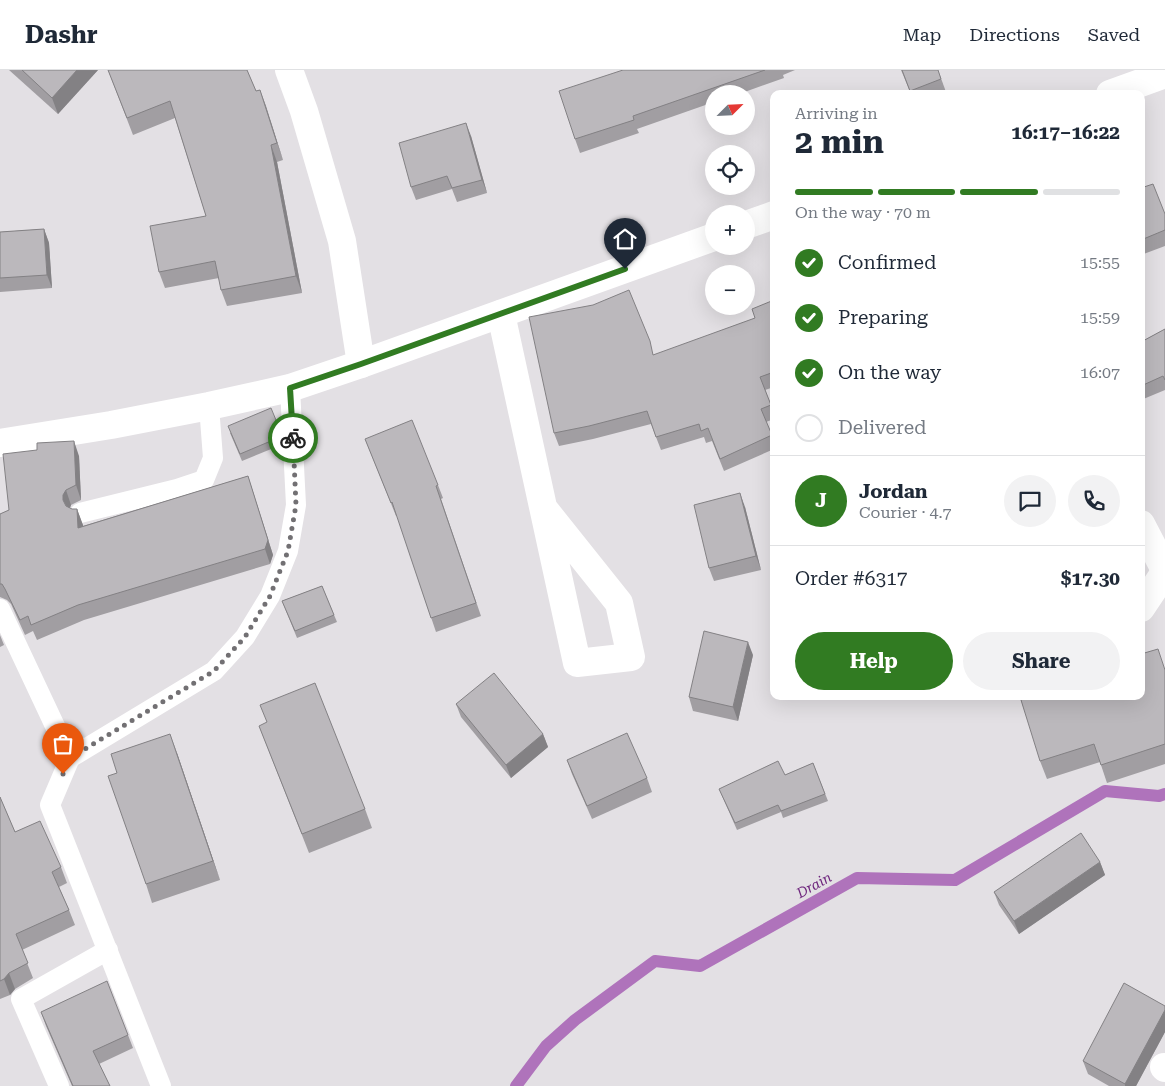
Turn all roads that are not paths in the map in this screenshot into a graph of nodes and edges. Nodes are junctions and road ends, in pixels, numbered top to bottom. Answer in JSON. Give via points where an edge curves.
{"nodes":[{"id":1,"x":289,"y":70,"type":"edge"},
{"id":2,"x":1165,"y":74,"type":"edge"},
{"id":3,"x":1121,"y":90,"type":"edge"},
{"id":4,"x":770,"y":216,"type":"edge"},
{"id":5,"x":755,"y":222,"type":"edge"},
{"id":6,"x":705,"y":240,"type":"edge"},
{"id":7,"x":501,"y":314,"type":"junction"},
{"id":8,"x":361,"y":364,"type":"junction"},
{"id":9,"x":290,"y":388,"type":"junction"},
{"id":10,"x":209,"y":406,"type":"junction"},
{"id":11,"x":0,"y":443,"type":"edge"},
{"id":12,"x":544,"y":509,"type":"junction"},
{"id":13,"x":80,"y":512,"type":"dead end"},
{"id":14,"x":1145,"y":532,"type":"edge"},
{"id":15,"x":1165,"y":571,"type":"edge"},
{"id":16,"x":1145,"y":602,"type":"edge"},
{"id":17,"x":0,"y":609,"type":"edge"},
{"id":18,"x":70,"y":758,"type":"junction"},
{"id":19,"x":108,"y":950,"type":"junction"},
{"id":20,"x":59,"y":1086,"type":"edge"},
{"id":21,"x":161,"y":1086,"type":"edge"}],
"edges":[{"from":1,"to":8,"type":"street","via":[[342,241]]},
{"from":2,"to":3,"type":"street"},
{"from":4,"to":5,"type":"street"},
{"from":6,"to":7,"type":"street"},
{"from":7,"to":8,"type":"street"},
{"from":7,"to":12,"type":"street"},
{"from":8,"to":9,"type":"street"},
{"from":9,"to":10,"type":"street"},
{"from":9,"to":18,"type":"lane","via":[[296,505],[288,551],[270,596],[245,637],[214,671]]},
{"from":10,"to":11,"type":"street"},
{"from":10,"to":13,"type":"lane","via":[[213,458],[204,480]]},
{"from":12,"to":12,"type":"street","via":[[577,664],[631,657],[619,603]]},
{"from":14,"to":15,"type":"street"},
{"from":15,"to":16,"type":"street"},
{"from":17,"to":18,"type":"lane"},
{"from":18,"to":19,"type":"lane","via":[[50,805]]},
{"from":19,"to":20,"type":"lane","via":[[21,999]]},
{"from":19,"to":21,"type":"lane"}]}
